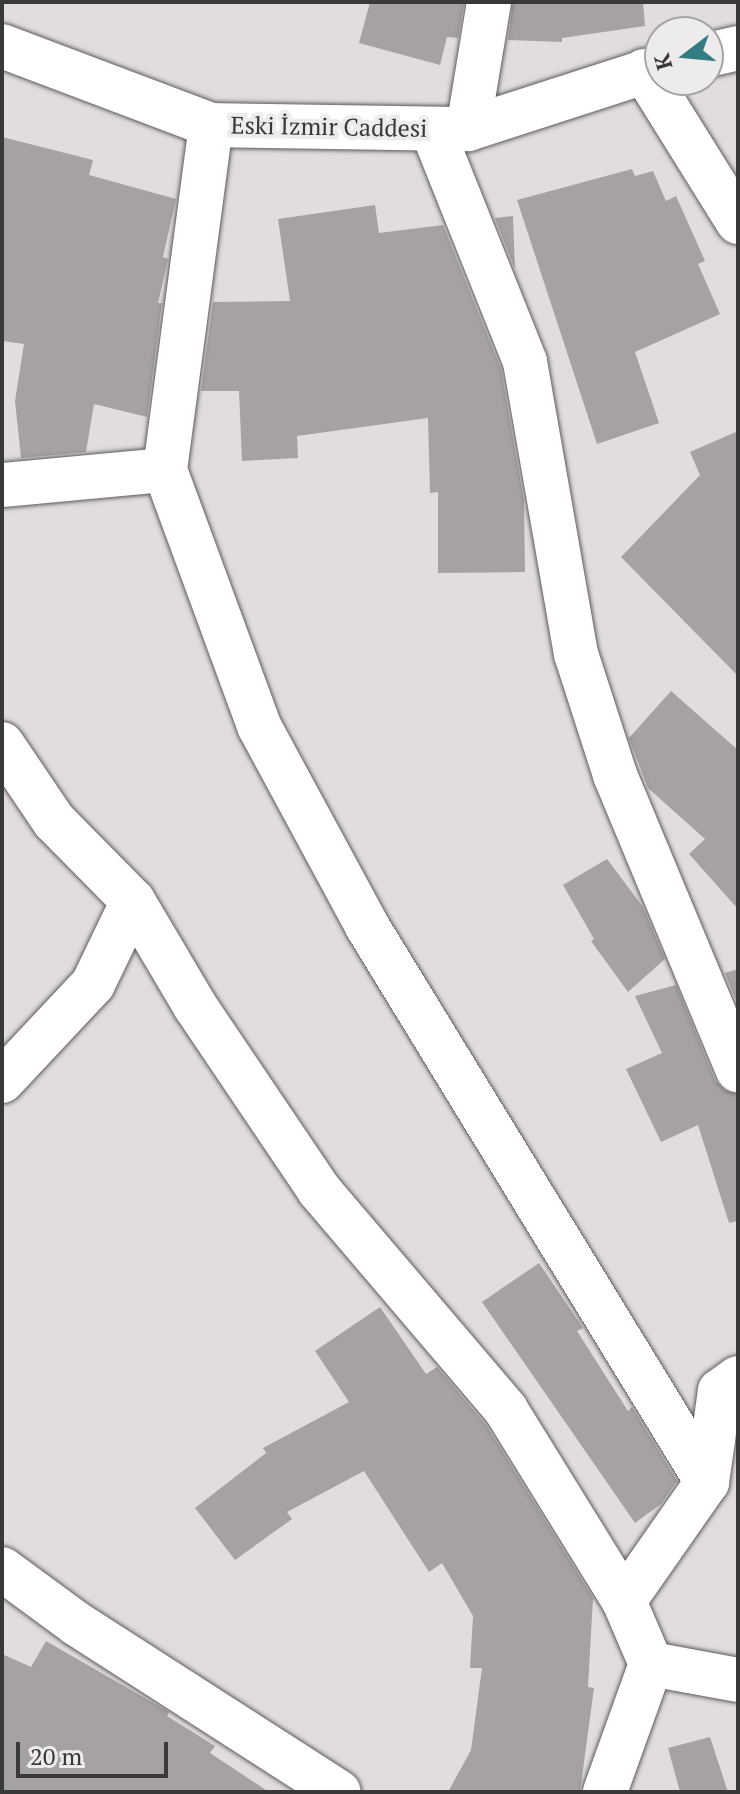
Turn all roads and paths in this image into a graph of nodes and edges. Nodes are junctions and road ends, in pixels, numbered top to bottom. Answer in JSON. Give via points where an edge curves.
{"nodes":[{"id":1,"x":489,"y":2,"type":"edge"},
{"id":2,"x":2,"y":46,"type":"edge"},
{"id":3,"x":644,"y":71,"type":"edge"},
{"id":4,"x":667,"y":96,"type":"edge"},
{"id":5,"x":211,"y":125,"type":"junction"},
{"id":6,"x":450,"y":129,"type":"junction"},
{"id":7,"x":738,"y":222,"type":"edge"},
{"id":8,"x":165,"y":470,"type":"junction"},
{"id":9,"x":2,"y":485,"type":"edge"},
{"id":10,"x":2,"y":744,"type":"edge"},
{"id":11,"x":133,"y":901,"type":"junction"},
{"id":12,"x":738,"y":1070,"type":"edge"},
{"id":13,"x":2,"y":1081,"type":"edge"},
{"id":14,"x":738,"y":1378,"type":"edge"},
{"id":15,"x":707,"y":1482,"type":"junction"},
{"id":16,"x":2,"y":1569,"type":"edge"},
{"id":17,"x":624,"y":1601,"type":"junction"},
{"id":18,"x":651,"y":1664,"type":"junction"},
{"id":19,"x":738,"y":1680,"type":"edge"},
{"id":20,"x":339,"y":1792,"type":"edge"},
{"id":21,"x":605,"y":1792,"type":"edge"}],
"edges":[{"from":1,"to":6,"type":"street"},
{"from":2,"to":5,"type":"street","name":"Eski İzmir Caddesi"},
{"from":3,"to":6,"type":"street","name":"Eski İzmir Caddesi"},
{"from":4,"to":7,"type":"street"},
{"from":5,"to":6,"type":"street","name":"Eski İzmir Caddesi"},
{"from":5,"to":8,"type":"street"},
{"from":6,"to":12,"type":"street","via":[[525,362],[576,654],[610,760]]},
{"from":8,"to":9,"type":"street"},
{"from":8,"to":15,"type":"street","via":[[259,726],[367,926]]},
{"from":10,"to":11,"type":"street","via":[[54,821]]},
{"from":11,"to":13,"type":"street","via":[[93,984]]},
{"from":11,"to":17,"type":"street","via":[[195,1006],[319,1190],[506,1410]]},
{"from":14,"to":15,"type":"street","via":[[720,1391]]},
{"from":15,"to":17,"type":"street"},
{"from":16,"to":20,"type":"street","via":[[77,1624]]},
{"from":17,"to":18,"type":"street"},
{"from":18,"to":19,"type":"street"},
{"from":18,"to":21,"type":"street"}]}
